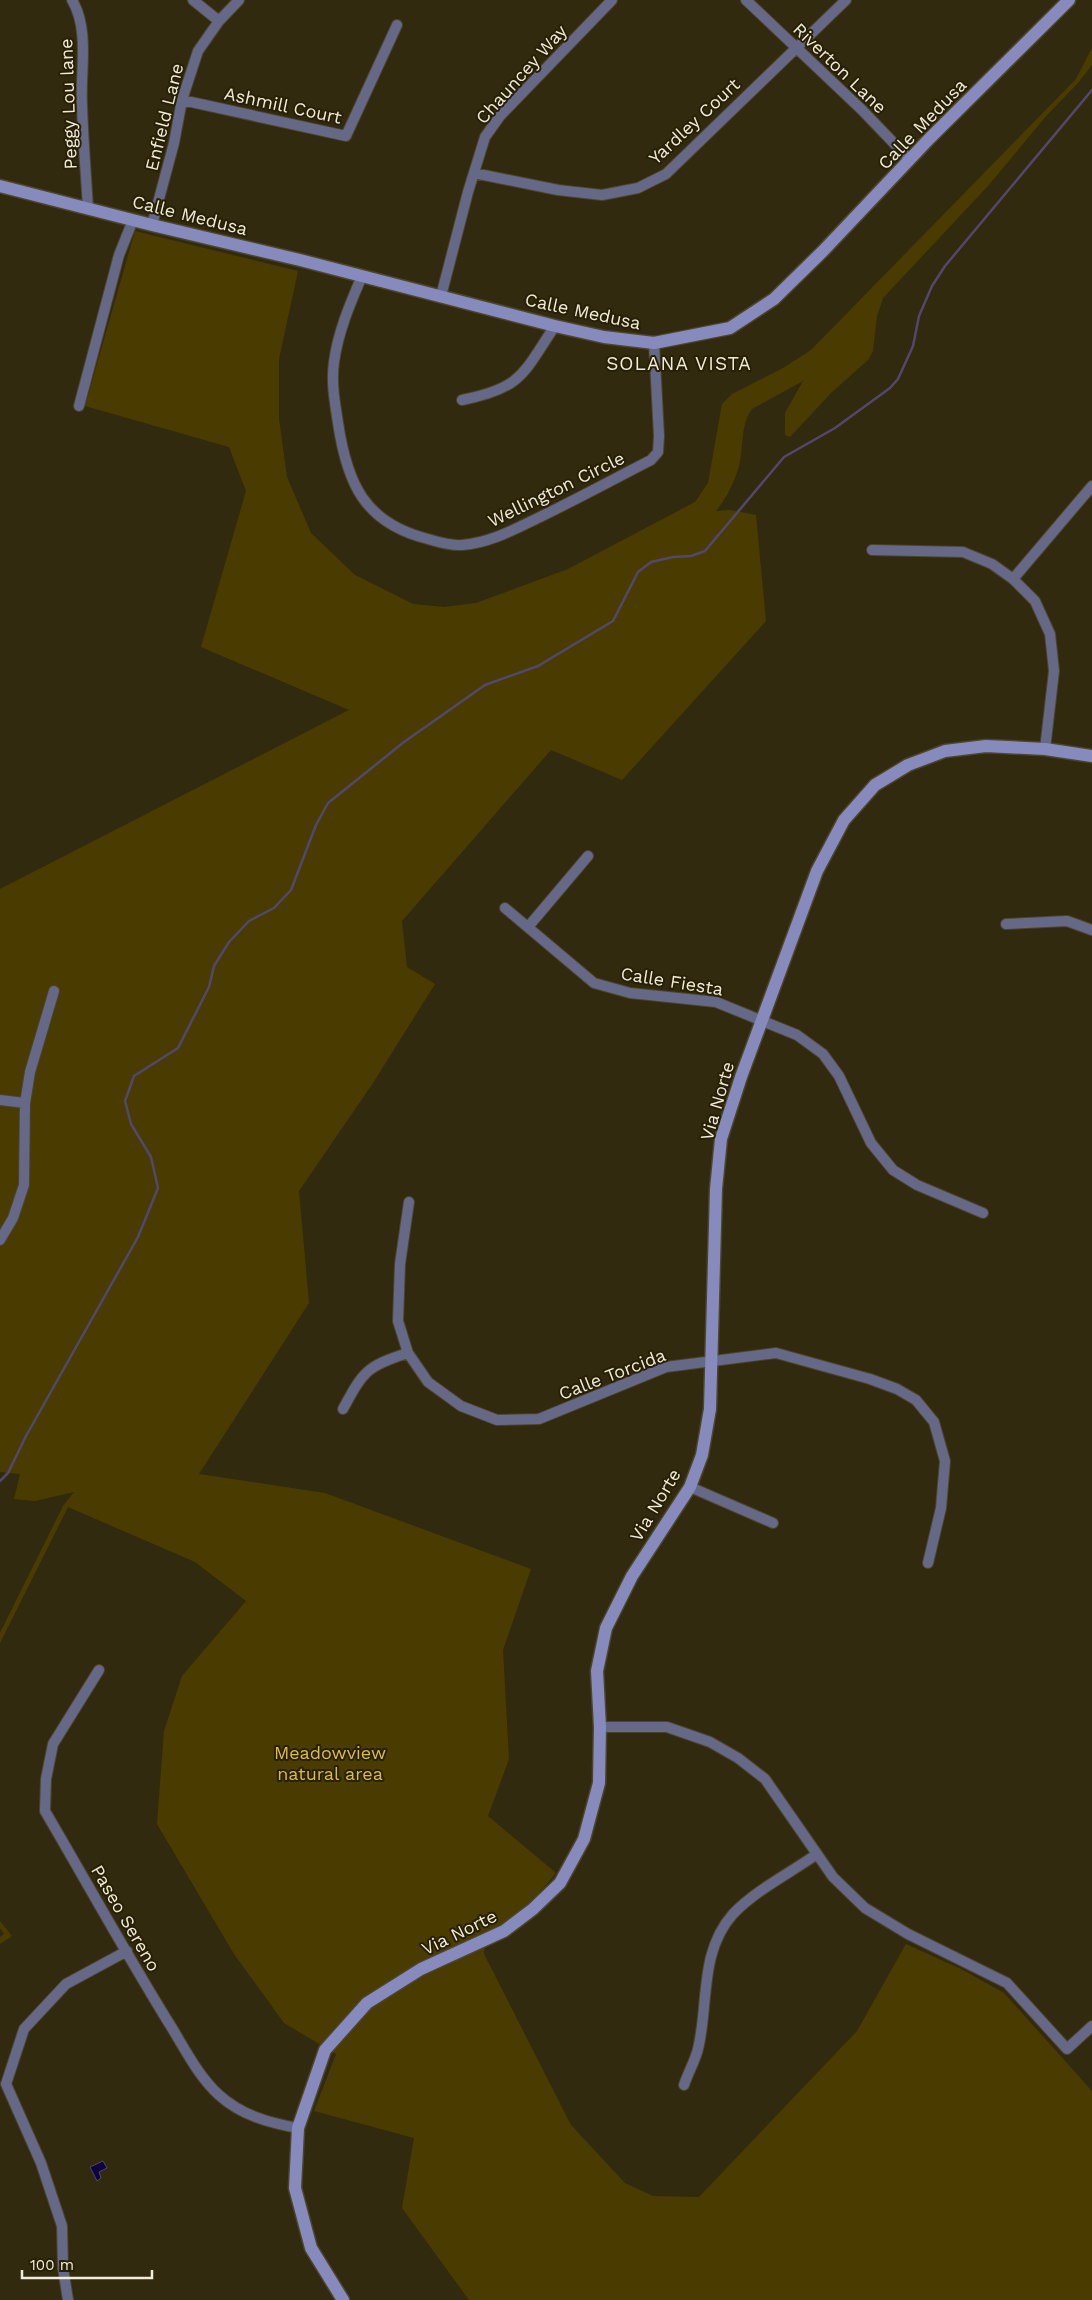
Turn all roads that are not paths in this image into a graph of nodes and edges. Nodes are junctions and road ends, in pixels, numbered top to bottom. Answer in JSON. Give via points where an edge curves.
{"nodes":[{"id":1,"x":72,"y":0,"type":"edge"},
{"id":2,"x":194,"y":0,"type":"edge"},
{"id":3,"x":239,"y":0,"type":"edge"},
{"id":4,"x":612,"y":0,"type":"edge"},
{"id":5,"x":746,"y":0,"type":"edge"},
{"id":6,"x":846,"y":0,"type":"edge"},
{"id":7,"x":1069,"y":0,"type":"edge"},
{"id":8,"x":219,"y":21,"type":"junction"},
{"id":9,"x":397,"y":25,"type":"dead end"},
{"id":10,"x":795,"y":48,"type":"junction"},
{"id":11,"x":182,"y":100,"type":"junction"},
{"id":12,"x":910,"y":160,"type":"junction"},
{"id":13,"x":474,"y":172,"type":"junction"},
{"id":14,"x":0,"y":186,"type":"edge"},
{"id":15,"x":88,"y":208,"type":"junction"},
{"id":16,"x":133,"y":220,"type":"junction"},
{"id":17,"x":152,"y":225,"type":"junction"},
{"id":18,"x":362,"y":276,"type":"junction"},
{"id":19,"x":441,"y":296,"type":"junction"},
{"id":20,"x":555,"y":326,"type":"junction"},
{"id":21,"x":654,"y":343,"type":"junction"},
{"id":22,"x":462,"y":400,"type":"dead end"},
{"id":23,"x":79,"y":406,"type":"dead end"},
{"id":24,"x":1092,"y":486,"type":"edge"},
{"id":25,"x":872,"y":550,"type":"dead end"},
{"id":26,"x":1013,"y":579,"type":"junction"},
{"id":27,"x":1045,"y":749,"type":"junction"},
{"id":28,"x":1092,"y":756,"type":"edge"},
{"id":29,"x":588,"y":856,"type":"dead end"},
{"id":30,"x":505,"y":908,"type":"dead end"},
{"id":31,"x":1006,"y":924,"type":"dead end"},
{"id":32,"x":528,"y":927,"type":"junction"},
{"id":33,"x":1092,"y":930,"type":"edge"},
{"id":34,"x":54,"y":991,"type":"dead end"},
{"id":35,"x":762,"y":1020,"type":"junction"},
{"id":36,"x":0,"y":1100,"type":"edge"},
{"id":37,"x":25,"y":1103,"type":"junction"},
{"id":38,"x":409,"y":1202,"type":"dead end"},
{"id":39,"x":983,"y":1213,"type":"dead end"},
{"id":40,"x":0,"y":1240,"type":"edge"},
{"id":41,"x":408,"y":1353,"type":"junction"},
{"id":42,"x":711,"y":1363,"type":"junction"},
{"id":43,"x":343,"y":1409,"type":"dead end"},
{"id":44,"x":690,"y":1487,"type":"junction"},
{"id":45,"x":773,"y":1523,"type":"dead end"},
{"id":46,"x":928,"y":1563,"type":"dead end"},
{"id":47,"x":98,"y":1670,"type":"dead end"},
{"id":48,"x":600,"y":1727,"type":"junction"},
{"id":49,"x":817,"y":1854,"type":"junction"},
{"id":50,"x":127,"y":1951,"type":"junction"},
{"id":51,"x":1092,"y":2026,"type":"edge"},
{"id":52,"x":3,"y":2084,"type":"edge"},
{"id":53,"x":684,"y":2085,"type":"dead end"},
{"id":54,"x":298,"y":2128,"type":"junction"},
{"id":55,"x":68,"y":2300,"type":"edge"},
{"id":56,"x":343,"y":2300,"type":"edge"}],
"edges":[{"from":1,"to":15,"type":"street","name":"Peggy Lou lane","via":[[82,27],[82,104]]},
{"from":2,"to":8,"type":"street"},
{"from":3,"to":8,"type":"street","name":"Enfield Lane"},
{"from":4,"to":13,"type":"street","name":"Chauncey Way","via":[[500,116],[485,137]]},
{"from":5,"to":10,"type":"street","name":"Riverton Lane"},
{"from":6,"to":10,"type":"street","name":"Yardley Court"},
{"from":7,"to":12,"type":"street","name":"Calle Medusa"},
{"from":8,"to":11,"type":"street","name":"Enfield Lane","via":[[198,51]]},
{"from":9,"to":11,"type":"street","name":"Ashmill Court","via":[[346,136]]},
{"from":10,"to":12,"type":"street","name":"Riverton Lane"},
{"from":10,"to":13,"type":"street","name":"Yardley Court","via":[[666,174],[638,188],[602,195],[558,190]]},
{"from":11,"to":17,"type":"street","name":"Enfield Lane"},
{"from":12,"to":21,"type":"street","name":"Calle Medusa","via":[[774,299],[730,328]]},
{"from":13,"to":19,"type":"street","name":"Chauncey Way"},
{"from":14,"to":15,"type":"street","name":"Calle Medusa"},
{"from":15,"to":16,"type":"street","name":"Calle Medusa"},
{"from":16,"to":17,"type":"street","name":"Calle Medusa"},
{"from":16,"to":23,"type":"street","via":[[116,264]]},
{"from":17,"to":18,"type":"street","name":"Calle Medusa"},
{"from":18,"to":19,"type":"street","name":"Calle Medusa"},
{"from":18,"to":21,"type":"street","name":"Wellington Circle","via":[[342,326],[334,363],[333,389],[345,466],[371,509],[389,524],[412,535],[439,542],[460,545],[486,541],[651,460],[658,452],[659,436]]},
{"from":19,"to":20,"type":"street","name":"Calle Medusa"},
{"from":20,"to":21,"type":"street","name":"Calle Medusa","via":[[604,337]]},
{"from":20,"to":22,"type":"street","via":[[531,366],[517,379],[501,390]]},
{"from":24,"to":26,"type":"street"},
{"from":25,"to":26,"type":"street","via":[[963,552],[992,564]]},
{"from":26,"to":27,"type":"street","via":[[1035,601],[1050,634],[1054,671]]},
{"from":27,"to":28,"type":"street","name":"Via Norte"},
{"from":27,"to":35,"type":"street","name":"Via Norte","via":[[986,746],[945,750],[908,765],[875,785],[844,820],[817,871]]},
{"from":29,"to":32,"type":"street"},
{"from":30,"to":32,"type":"street","name":"Calle Fiesta"},
{"from":31,"to":33,"type":"street","via":[[1067,921]]},
{"from":32,"to":35,"type":"street","name":"Calle Fiesta","via":[[594,983],[630,993],[716,1002]]},
{"from":34,"to":37,"type":"street","via":[[30,1072]]},
{"from":35,"to":39,"type":"street","name":"Calle Fiesta","via":[[797,1035],[824,1054],[839,1076],[871,1143],[893,1170],[916,1185]]},
{"from":35,"to":42,"type":"street","name":"Via Norte","via":[[721,1139],[716,1189]]},
{"from":36,"to":37,"type":"street"},
{"from":37,"to":40,"type":"street","via":[[24,1185],[13,1218]]},
{"from":38,"to":41,"type":"street","name":"Calle Torcida","via":[[400,1264],[398,1321]]},
{"from":41,"to":42,"type":"street","name":"Calle Torcida","via":[[428,1382],[460,1406],[497,1420],[539,1419],[666,1367]]},
{"from":41,"to":43,"type":"street","via":[[379,1362],[359,1380]]},
{"from":42,"to":44,"type":"street","name":"Via Norte","via":[[710,1408],[702,1455]]},
{"from":42,"to":46,"type":"street","name":"Calle Torcida","via":[[776,1353],[870,1379],[916,1400],[934,1422],[945,1461],[941,1508]]},
{"from":44,"to":45,"type":"street"},
{"from":44,"to":48,"type":"street","name":"Via Norte","via":[[632,1576],[606,1628],[597,1671]]},
{"from":47,"to":50,"type":"street","name":"Paseo Sereno","via":[[53,1744],[46,1779],[45,1811]]},
{"from":48,"to":49,"type":"street","via":[[667,1727],[710,1742],[738,1758],[765,1779]]},
{"from":48,"to":54,"type":"street","name":"Via Norte","via":[[599,1783],[584,1839],[560,1883],[504,1931],[421,1969],[367,2003],[325,2050]]},
{"from":49,"to":51,"type":"street","via":[[834,1877],[865,1908],[908,1934],[1007,1983],[1067,2049]]},
{"from":49,"to":53,"type":"street","via":[[745,1903],[717,1937],[706,1978],[698,2050]]},
{"from":50,"to":52,"type":"street","via":[[66,1984],[24,2028]]},
{"from":50,"to":54,"type":"street","name":"Paseo Sereno","via":[[201,2074],[219,2095],[267,2123]]},
{"from":52,"to":55,"type":"street","via":[[41,2163],[62,2226]]},
{"from":54,"to":56,"type":"street","name":"Via Norte","via":[[295,2188],[311,2248]]}]}
